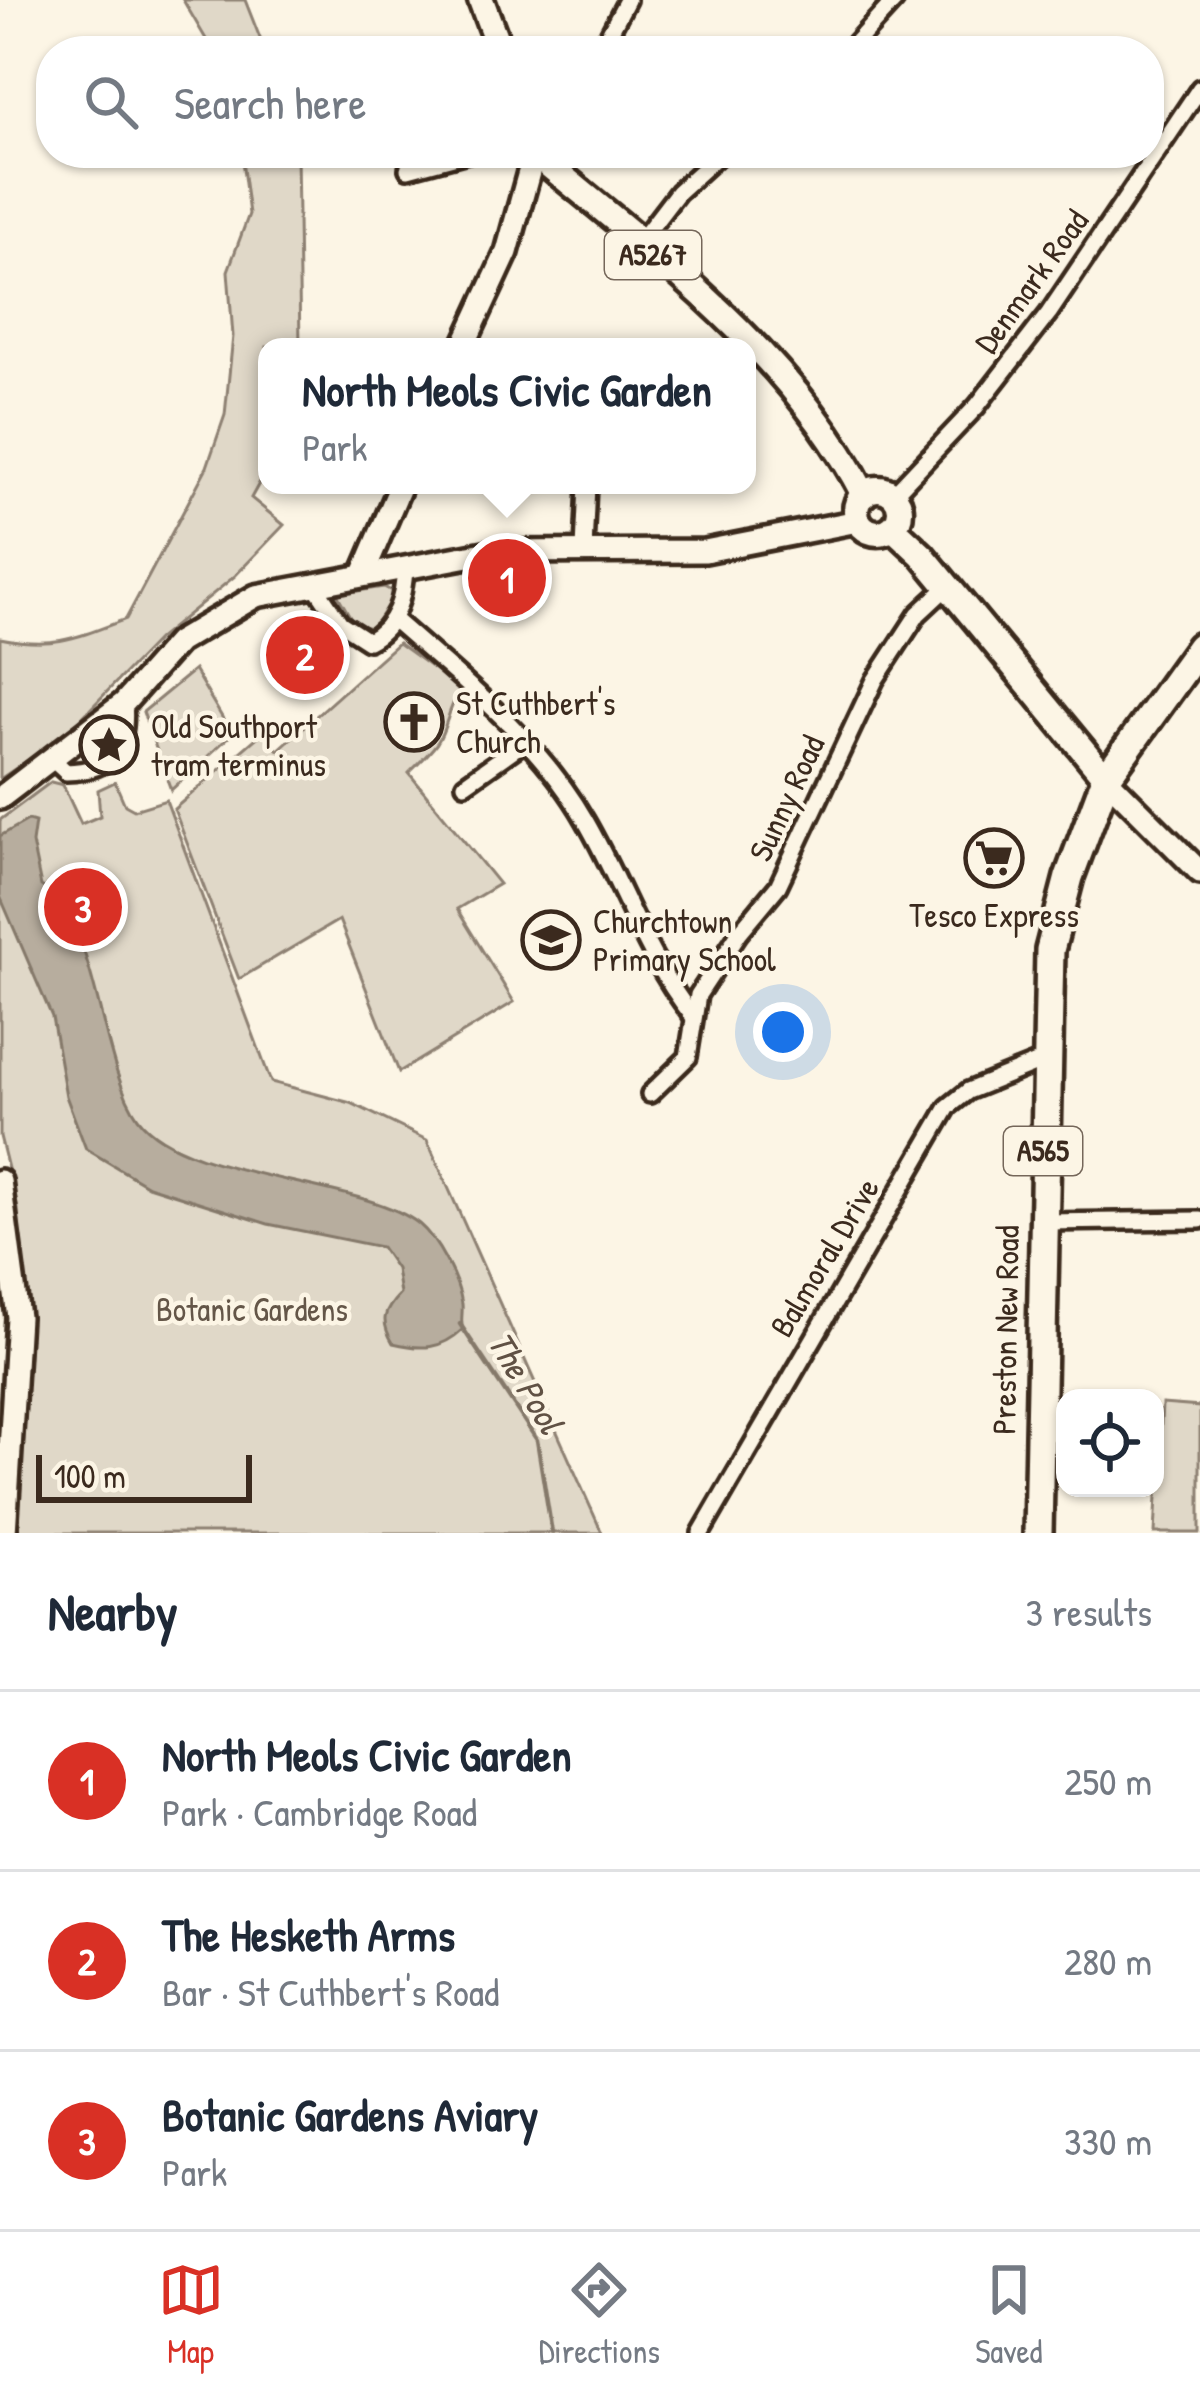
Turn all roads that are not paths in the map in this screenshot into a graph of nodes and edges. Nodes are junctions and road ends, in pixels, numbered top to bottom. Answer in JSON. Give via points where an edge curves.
{"nodes":[{"id":1,"x":481,"y":0,"type":"edge"},
{"id":2,"x":627,"y":0,"type":"edge"},
{"id":3,"x":896,"y":0,"type":"edge"},
{"id":4,"x":494,"y":36,"type":"edge"},
{"id":5,"x":608,"y":36,"type":"edge"},
{"id":6,"x":862,"y":36,"type":"edge"},
{"id":7,"x":1200,"y":88,"type":"edge"},
{"id":8,"x":1164,"y":142,"type":"edge"},
{"id":9,"x":412,"y":168,"type":"edge"},
{"id":10,"x":530,"y":168,"type":"edge"},
{"id":11,"x":550,"y":168,"type":"edge"},
{"id":12,"x":704,"y":168,"type":"edge"},
{"id":13,"x":1146,"y":168,"type":"edge"},
{"id":14,"x":408,"y":169,"type":"dead end"},
{"id":15,"x":639,"y":244,"type":"junction"},
{"id":16,"x":468,"y":338,"type":"edge"},
{"id":17,"x":743,"y":338,"type":"edge"},
{"id":18,"x":756,"y":349,"type":"edge"},
{"id":19,"x":397,"y":494,"type":"edge"},
{"id":20,"x":587,"y":494,"type":"edge"},
{"id":21,"x":863,"y":495,"type":"junction"},
{"id":22,"x":893,"y":495,"type":"junction"},
{"id":23,"x":858,"y":521,"type":"junction"},
{"id":24,"x":892,"y":528,"type":"junction"},
{"id":25,"x":584,"y":549,"type":"junction"},
{"id":26,"x":405,"y":566,"type":"junction"},
{"id":27,"x":363,"y":574,"type":"junction"},
{"id":28,"x":314,"y":584,"type":"junction"},
{"id":29,"x":947,"y":587,"type":"junction"},
{"id":30,"x":393,"y":619,"type":"junction"},
{"id":31,"x":1200,"y":647,"type":"edge"},
{"id":32,"x":124,"y":703,"type":"junction"},
{"id":33,"x":524,"y":743,"type":"junction"},
{"id":34,"x":51,"y":758,"type":"junction"},
{"id":35,"x":1106,"y":778,"type":"junction"},
{"id":36,"x":466,"y":784,"type":"dead end"},
{"id":37,"x":0,"y":798,"type":"edge"},
{"id":38,"x":1200,"y":872,"type":"edge"},
{"id":39,"x":692,"y":1016,"type":"junction"},
{"id":40,"x":1044,"y":1060,"type":"junction"},
{"id":41,"x":650,"y":1094,"type":"dead end"},
{"id":42,"x":0,"y":1181,"type":"edge"},
{"id":43,"x":1200,"y":1220,"type":"edge"},
{"id":44,"x":1043,"y":1222,"type":"junction"},
{"id":45,"x":5,"y":1533,"type":"edge"},
{"id":46,"x":701,"y":1533,"type":"edge"},
{"id":47,"x":1038,"y":1533,"type":"edge"}],
"edges":[{"from":1,"to":4,"type":"main road"},
{"from":2,"to":5,"type":"street"},
{"from":3,"to":6,"type":"street"},
{"from":7,"to":8,"type":"street","name":"Denmark Road"},
{"from":9,"to":14,"type":"street"},
{"from":10,"to":16,"type":"main road","via":[[507,252]]},
{"from":11,"to":15,"type":"main road","number":"A5267"},
{"from":12,"to":15,"type":"street"},
{"from":13,"to":22,"type":"street","name":"Denmark Road","via":[[1049,313]]},
{"from":15,"to":17,"type":"main road","number":"A5267"},
{"from":18,"to":21,"type":"main road","number":"A5267","via":[[847,462]]},
{"from":19,"to":27,"type":"main road"},
{"from":20,"to":25,"type":"street"},
{"from":21,"to":22,"type":"main road"},
{"from":21,"to":23,"type":"main road"},
{"from":22,"to":24,"type":"main road","via":[[899,515]]},
{"from":23,"to":24,"type":"main road","via":[[874,533]]},
{"from":23,"to":25,"type":"main road","via":[[705,550]]},
{"from":24,"to":29,"type":"main road"},
{"from":25,"to":26,"type":"main road","via":[[520,548]]},
{"from":26,"to":27,"type":"main road"},
{"from":26,"to":30,"type":"street"},
{"from":27,"to":28,"type":"main road"},
{"from":28,"to":30,"type":"street","via":[[340,623],[368,641]]},
{"from":28,"to":32,"type":"main road","via":[[221,613],[178,642]]},
{"from":29,"to":35,"type":"main road"},
{"from":29,"to":39,"type":"street","name":"Sunny Road","via":[[918,614],[875,680],[778,886],[739,933]]},
{"from":30,"to":33,"type":"street"},
{"from":31,"to":35,"type":"highway","name":"Preston New Road","number":"A565"},
{"from":32,"to":34,"type":"main road"},
{"from":32,"to":34,"type":"street","via":[[124,741],[114,758],[66,772]]},
{"from":33,"to":36,"type":"street"},
{"from":33,"to":39,"type":"street","via":[[585,820],[632,920]]},
{"from":34,"to":37,"type":"main road"},
{"from":35,"to":38,"type":"main road"},
{"from":35,"to":40,"type":"highway","name":"Preston New Road","number":"A565","via":[[1050,950]]},
{"from":39,"to":41,"type":"street","name":"Sunny Road","via":[[688,1057]]},
{"from":40,"to":44,"type":"highway","name":"Preston New Road","number":"A565"},
{"from":40,"to":46,"type":"street","name":"Balmoral Drive","via":[[948,1107]]},
{"from":42,"to":45,"type":"main road","via":[[18,1317]]},
{"from":43,"to":44,"type":"street"},
{"from":44,"to":47,"type":"highway","name":"Preston New Road","number":"A565"}]}
